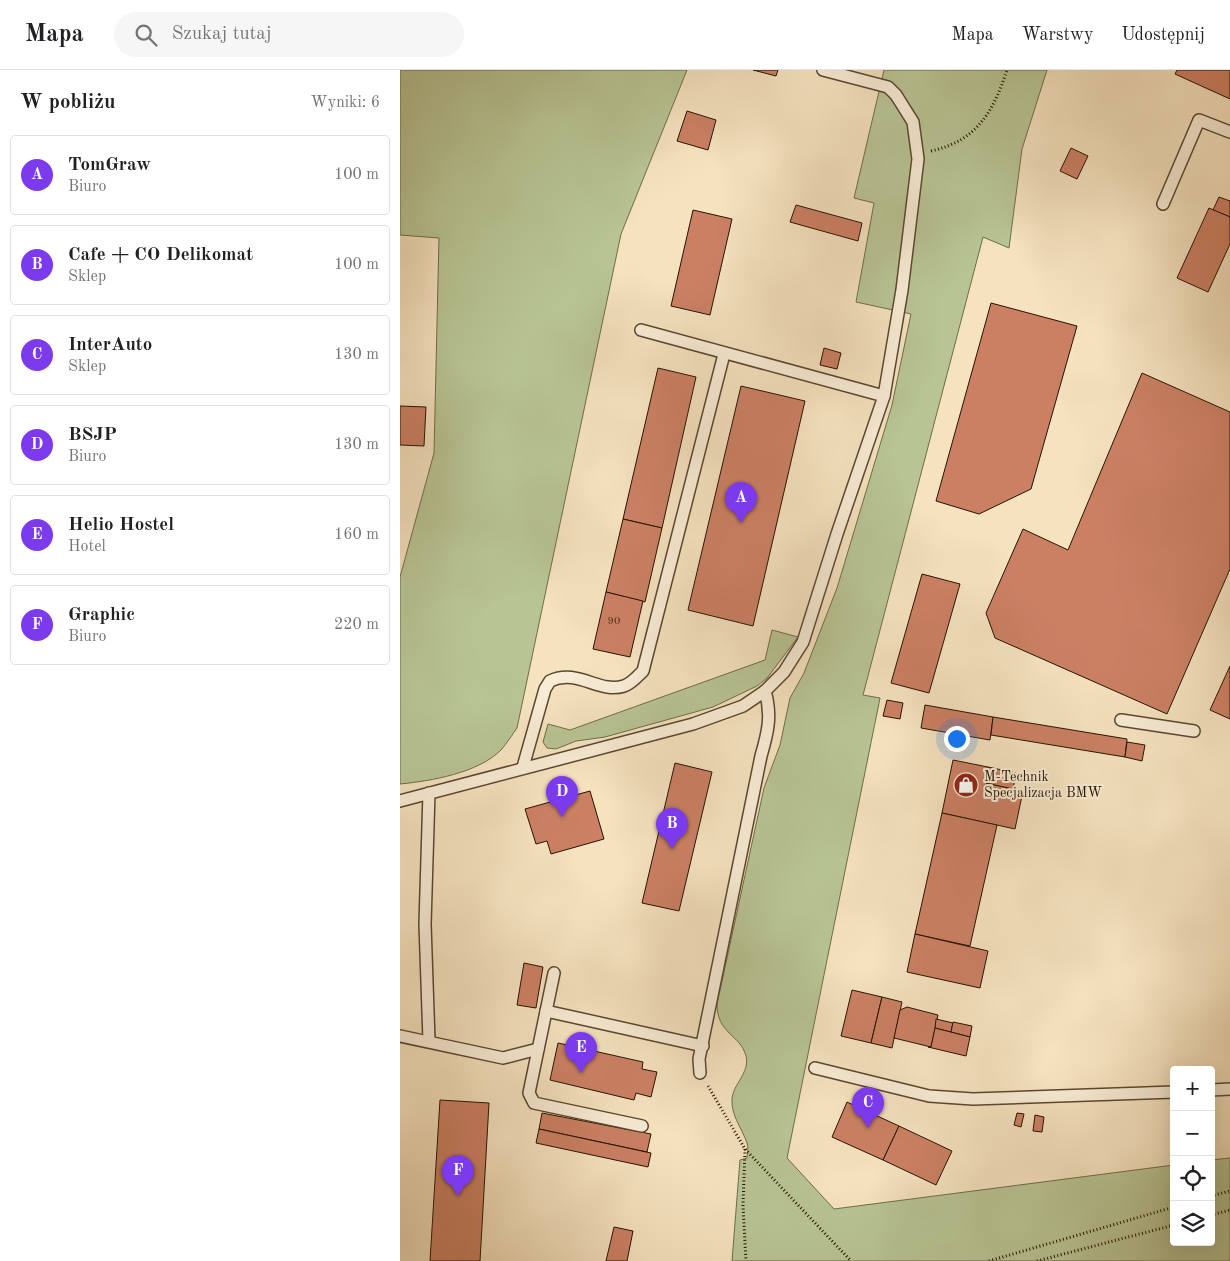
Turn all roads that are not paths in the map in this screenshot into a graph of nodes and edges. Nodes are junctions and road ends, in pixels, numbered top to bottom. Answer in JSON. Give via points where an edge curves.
{"nodes":[{"id":1,"x":823,"y":70,"type":"edge"},
{"id":2,"x":1230,"y":132,"type":"edge"},
{"id":3,"x":1163,"y":204,"type":"dead end"},
{"id":4,"x":641,"y":330,"type":"dead end"},
{"id":5,"x":724,"y":354,"type":"junction"},
{"id":6,"x":884,"y":396,"type":"junction"},
{"id":7,"x":765,"y":691,"type":"junction"},
{"id":8,"x":1121,"y":720,"type":"dead end"},
{"id":9,"x":1194,"y":731,"type":"dead end"},
{"id":10,"x":523,"y":767,"type":"junction"},
{"id":11,"x":429,"y":793,"type":"junction"},
{"id":12,"x":400,"y":801,"type":"edge"},
{"id":13,"x":554,"y":973,"type":"dead end"},
{"id":14,"x":546,"y":1011,"type":"junction"},
{"id":15,"x":400,"y":1036,"type":"edge"},
{"id":16,"x":429,"y":1042,"type":"junction"},
{"id":17,"x":702,"y":1046,"type":"junction"},
{"id":18,"x":538,"y":1049,"type":"junction"},
{"id":19,"x":814,"y":1068,"type":"dead end"},
{"id":20,"x":700,"y":1072,"type":"road end"},
{"id":21,"x":1230,"y":1089,"type":"edge"},
{"id":22,"x":1215,"y":1090,"type":"edge"},
{"id":23,"x":1170,"y":1092,"type":"edge"},
{"id":24,"x":642,"y":1126,"type":"dead end"}],
"edges":[{"from":1,"to":6,"type":"lane","via":[[888,87],[914,122],[918,159],[902,290]]},
{"from":2,"to":3,"type":"lane","via":[[1199,120]]},
{"from":4,"to":5,"type":"lane"},
{"from":5,"to":6,"type":"lane"},
{"from":5,"to":10,"type":"lane","via":[[643,671],[624,686],[608,686],[568,676],[550,681]]},
{"from":6,"to":7,"type":"lane","via":[[804,642],[784,672]]},
{"from":7,"to":10,"type":"lane","via":[[743,706],[693,724]]},
{"from":7,"to":17,"type":"lane","via":[[770,706],[770,726],[761,756]]},
{"from":8,"to":9,"type":"lane"},
{"from":10,"to":11,"type":"lane"},
{"from":11,"to":12,"type":"lane"},
{"from":11,"to":16,"type":"lane","via":[[426,924]]},
{"from":13,"to":14,"type":"lane"},
{"from":14,"to":17,"type":"lane"},
{"from":14,"to":18,"type":"lane"},
{"from":15,"to":16,"type":"lane"},
{"from":16,"to":18,"type":"lane","via":[[503,1058]]},
{"from":17,"to":20,"type":"lane"},
{"from":18,"to":24,"type":"lane","via":[[529,1093],[534,1103]]},
{"from":19,"to":23,"type":"lane","via":[[938,1097],[973,1099]]},
{"from":21,"to":22,"type":"lane"}]}
